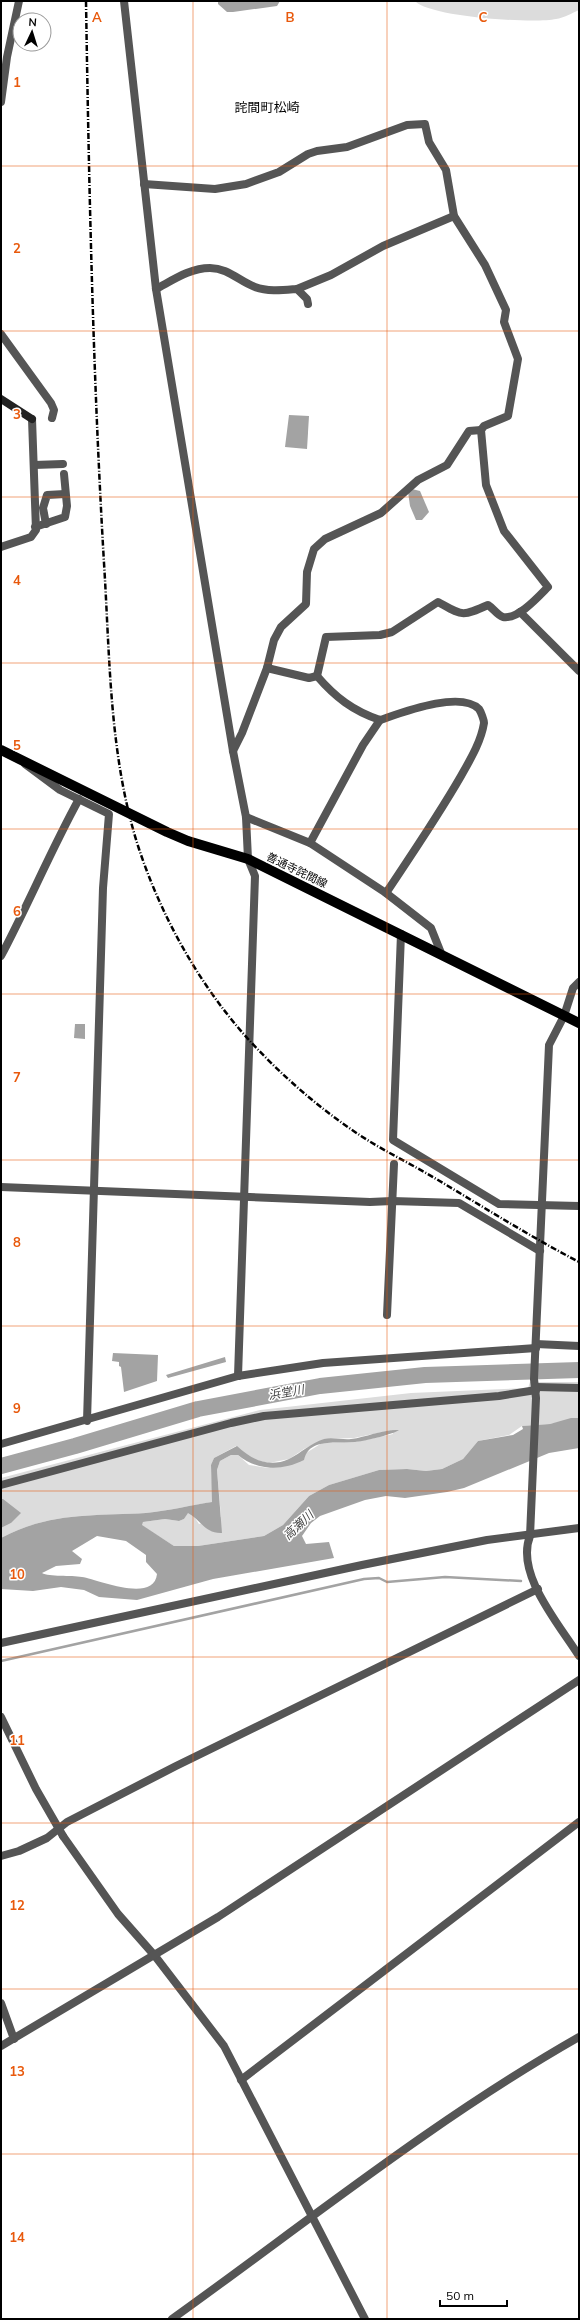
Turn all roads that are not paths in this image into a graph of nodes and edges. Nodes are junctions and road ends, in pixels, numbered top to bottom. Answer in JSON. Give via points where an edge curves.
{"nodes":[{"id":1,"x":19,"y":1,"type":"edge"},
{"id":2,"x":124,"y":1,"type":"edge"},
{"id":3,"x":1,"y":102,"type":"edge"},
{"id":4,"x":144,"y":184,"type":"junction"},
{"id":5,"x":454,"y":216,"type":"junction"},
{"id":6,"x":156,"y":289,"type":"junction"},
{"id":7,"x":298,"y":289,"type":"junction"},
{"id":8,"x":308,"y":304,"type":"dead end"},
{"id":9,"x":1,"y":334,"type":"edge"},
{"id":10,"x":1,"y":399,"type":"edge"},
{"id":11,"x":52,"y":418,"type":"dead end"},
{"id":12,"x":32,"y":419,"type":"joint"},
{"id":13,"x":482,"y":430,"type":"junction"},
{"id":14,"x":63,"y":464,"type":"dead end"},
{"id":15,"x":34,"y":465,"type":"junction"},
{"id":16,"x":64,"y":474,"type":"dead end"},
{"id":17,"x":65,"y":494,"type":"junction"},
{"id":18,"x":46,"y":524,"type":"junction"},
{"id":19,"x":35,"y":527,"type":"junction"},
{"id":20,"x":1,"y":547,"type":"edge"},
{"id":21,"x":520,"y":612,"type":"junction"},
{"id":22,"x":267,"y":668,"type":"junction"},
{"id":23,"x":579,"y":671,"type":"edge"},
{"id":24,"x":316,"y":676,"type":"junction"},
{"id":25,"x":380,"y":720,"type":"junction"},
{"id":26,"x":1,"y":750,"type":"edge"},
{"id":27,"x":233,"y":751,"type":"junction"},
{"id":28,"x":17,"y":757,"type":"junction"},
{"id":29,"x":79,"y":799,"type":"junction"},
{"id":30,"x":246,"y":817,"type":"junction"},
{"id":31,"x":310,"y":843,"type":"junction"},
{"id":32,"x":248,"y":859,"type":"junction"},
{"id":33,"x":386,"y":893,"type":"junction"},
{"id":34,"x":401,"y":934,"type":"junction"},
{"id":35,"x":441,"y":953,"type":"junction"},
{"id":36,"x":1,"y":956,"type":"edge"},
{"id":37,"x":579,"y":982,"type":"edge"},
{"id":38,"x":564,"y":1016,"type":"junction"},
{"id":39,"x":579,"y":1022,"type":"edge"},
{"id":40,"x":394,"y":1164,"type":"dead end"},
{"id":41,"x":1,"y":1187,"type":"edge"},
{"id":42,"x":94,"y":1189,"type":"junction"},
{"id":43,"x":242,"y":1196,"type":"junction"},
{"id":44,"x":392,"y":1201,"type":"junction"},
{"id":45,"x":542,"y":1205,"type":"junction"},
{"id":46,"x":579,"y":1206,"type":"edge"},
{"id":47,"x":540,"y":1251,"type":"junction"},
{"id":48,"x":387,"y":1315,"type":"dead end"},
{"id":49,"x":536,"y":1346,"type":"junction"},
{"id":50,"x":579,"y":1346,"type":"edge"},
{"id":51,"x":238,"y":1376,"type":"junction"},
{"id":52,"x":535,"y":1388,"type":"junction"},
{"id":53,"x":579,"y":1388,"type":"edge"},
{"id":54,"x":87,"y":1421,"type":"junction"},
{"id":55,"x":1,"y":1444,"type":"edge"},
{"id":56,"x":1,"y":1485,"type":"edge"},
{"id":57,"x":579,"y":1528,"type":"edge"},
{"id":58,"x":530,"y":1533,"type":"junction"},
{"id":59,"x":538,"y":1589,"type":"junction"},
{"id":60,"x":1,"y":1643,"type":"edge"},
{"id":61,"x":579,"y":1656,"type":"edge"},
{"id":62,"x":579,"y":1680,"type":"edge"},
{"id":63,"x":1,"y":1717,"type":"edge"},
{"id":64,"x":579,"y":1822,"type":"edge"},
{"id":65,"x":61,"y":1832,"type":"junction"},
{"id":66,"x":1,"y":1856,"type":"edge"},
{"id":67,"x":155,"y":1956,"type":"junction"},
{"id":68,"x":1,"y":2003,"type":"edge"},
{"id":69,"x":579,"y":2037,"type":"edge"},
{"id":70,"x":14,"y":2039,"type":"junction"},
{"id":71,"x":1,"y":2046,"type":"edge"},
{"id":72,"x":241,"y":2080,"type":"junction"},
{"id":73,"x":312,"y":2215,"type":"junction"},
{"id":74,"x":172,"y":2319,"type":"edge"},
{"id":75,"x":365,"y":2319,"type":"edge"}],
"edges":[{"from":1,"to":3,"type":"street"},
{"from":2,"to":4,"type":"street"},
{"from":4,"to":5,"type":"street","via":[[215,189],[246,184],[279,172],[316,151],[347,147],[407,125],[425,124],[429,142],[446,170]]},
{"from":4,"to":6,"type":"street"},
{"from":5,"to":7,"type":"street","via":[[383,246],[331,275]]},
{"from":5,"to":13,"type":"street","via":[[485,265],[506,310],[504,322],[518,359],[508,416],[484,426]]},
{"from":6,"to":7,"type":"street","via":[[190,271],[210,268],[223,270],[255,287],[277,291]]},
{"from":6,"to":27,"type":"street"},
{"from":7,"to":8,"type":"street"},
{"from":9,"to":11,"type":"street","via":[[51,403],[54,410]]},
{"from":10,"to":12,"type":"main road"},
{"from":12,"to":15,"type":"street"},
{"from":13,"to":21,"type":"street","via":[[486,485],[504,531],[548,588]]},
{"from":13,"to":22,"type":"street","via":[[469,431],[447,465],[418,480],[381,513],[325,539],[314,549],[307,572],[306,604],[280,626]]},
{"from":14,"to":15,"type":"street"},
{"from":15,"to":19,"type":"street"},
{"from":16,"to":17,"type":"street"},
{"from":17,"to":18,"type":"street","via":[[65,517]]},
{"from":17,"to":18,"type":"street","via":[[47,495],[43,508]]},
{"from":18,"to":19,"type":"street"},
{"from":19,"to":20,"type":"street","via":[[31,537]]},
{"from":21,"to":23,"type":"street"},
{"from":21,"to":24,"type":"street","via":[[504,617],[488,605],[466,615],[438,602],[392,632],[380,635],[326,637]]},
{"from":22,"to":24,"type":"street","via":[[309,678]]},
{"from":22,"to":27,"type":"street"},
{"from":24,"to":25,"type":"street","via":[[335,697],[351,708]]},
{"from":25,"to":31,"type":"street","via":[[363,745]]},
{"from":25,"to":33,"type":"street","via":[[433,703],[456,702],[469,704],[478,709],[484,721],[480,738],[446,802]]},
{"from":26,"to":28,"type":"main road","name":"善通寺詫間線"},
{"from":27,"to":30,"type":"street"},
{"from":28,"to":29,"type":"street","via":[[40,777]]},
{"from":28,"to":32,"type":"main road","name":"善通寺詫間線","via":[[167,832]]},
{"from":29,"to":36,"type":"street"},
{"from":29,"to":42,"type":"street","via":[[109,814],[103,888]]},
{"from":30,"to":31,"type":"street"},
{"from":30,"to":32,"type":"street"},
{"from":31,"to":33,"type":"street"},
{"from":32,"to":34,"type":"main road","name":"善通寺詫間線"},
{"from":32,"to":43,"type":"street","via":[[255,876]]},
{"from":33,"to":35,"type":"street","via":[[431,928]]},
{"from":34,"to":35,"type":"main road","name":"善通寺詫間線"},
{"from":34,"to":45,"type":"street","via":[[393,1140],[499,1204]]},
{"from":35,"to":38,"type":"main road","name":"善通寺詫間線"},
{"from":37,"to":38,"type":"street","via":[[573,988]]},
{"from":38,"to":39,"type":"main road","name":"善通寺詫間線"},
{"from":38,"to":45,"type":"street","via":[[549,1046]]},
{"from":40,"to":44,"type":"street"},
{"from":41,"to":42,"type":"street"},
{"from":42,"to":43,"type":"street"},
{"from":42,"to":54,"type":"street"},
{"from":43,"to":44,"type":"street"},
{"from":43,"to":51,"type":"street"},
{"from":44,"to":47,"type":"street","via":[[459,1203]]},
{"from":44,"to":48,"type":"street"},
{"from":45,"to":46,"type":"street"},
{"from":45,"to":47,"type":"street"},
{"from":47,"to":49,"type":"street"},
{"from":49,"to":50,"type":"street"},
{"from":49,"to":51,"type":"street","via":[[324,1363]]},
{"from":49,"to":52,"type":"street"},
{"from":51,"to":54,"type":"street"},
{"from":52,"to":53,"type":"street"},
{"from":52,"to":56,"type":"street","via":[[499,1396],[264,1416]]},
{"from":52,"to":58,"type":"street"},
{"from":54,"to":55,"type":"street"},
{"from":57,"to":58,"type":"street"},
{"from":58,"to":59,"type":"street","via":[[526,1547],[527,1561]]},
{"from":58,"to":60,"type":"street","via":[[354,1566]]},
{"from":59,"to":61,"type":"street"},
{"from":59,"to":65,"type":"street","via":[[176,1766],[67,1822]]},
{"from":62,"to":67,"type":"street","via":[[320,1851]]},
{"from":63,"to":65,"type":"street","via":[[36,1789]]},
{"from":64,"to":72,"type":"street"},
{"from":65,"to":66,"type":"street","via":[[19,1851]]},
{"from":65,"to":67,"type":"street","via":[[118,1914]]},
{"from":67,"to":70,"type":"street","via":[[139,1962],[80,2001]]},
{"from":67,"to":72,"type":"street","via":[[224,2046]]},
{"from":68,"to":70,"type":"street"},
{"from":69,"to":73,"type":"street","via":[[517,2072]]},
{"from":70,"to":71,"type":"street"},
{"from":72,"to":73,"type":"street"},
{"from":73,"to":74,"type":"street"},
{"from":73,"to":75,"type":"street"}]}
